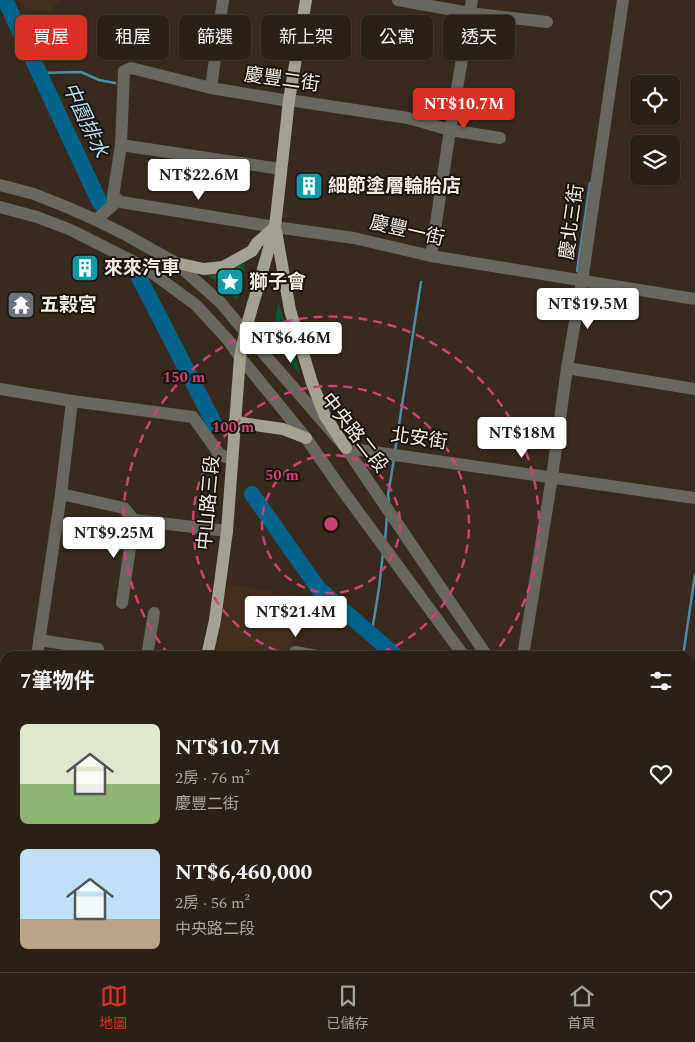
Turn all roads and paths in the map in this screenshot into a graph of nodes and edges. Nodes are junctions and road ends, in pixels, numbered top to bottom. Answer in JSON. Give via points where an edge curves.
{"nodes":[{"id":1,"x":222,"y":0,"type":"edge"},
{"id":2,"x":306,"y":0,"type":"edge"},
{"id":3,"x":398,"y":0,"type":"edge"},
{"id":4,"x":623,"y":0,"type":"edge"},
{"id":5,"x":471,"y":6,"type":"edge"},
{"id":6,"x":547,"y":22,"type":"dead end"},
{"id":7,"x":211,"y":88,"type":"junction"},
{"id":8,"x":289,"y":100,"type":"junction"},
{"id":9,"x":450,"y":130,"type":"junction"},
{"id":10,"x":500,"y":138,"type":"dead end"},
{"id":11,"x":121,"y":144,"type":"junction"},
{"id":12,"x":281,"y":169,"type":"junction"},
{"id":13,"x":0,"y":185,"type":"edge"},
{"id":14,"x":113,"y":196,"type":"junction"},
{"id":15,"x":0,"y":207,"type":"edge"},
{"id":16,"x":96,"y":220,"type":"junction"},
{"id":17,"x":275,"y":227,"type":"junction"},
{"id":18,"x":431,"y":256,"type":"junction"},
{"id":19,"x":176,"y":263,"type":"junction"},
{"id":20,"x":582,"y":281,"type":"junction"},
{"id":21,"x":695,"y":299,"type":"edge"},
{"id":22,"x":245,"y":332,"type":"junction"},
{"id":23,"x":240,"y":357,"type":"junction"},
{"id":24,"x":567,"y":368,"type":"junction"},
{"id":25,"x":0,"y":389,"type":"edge"},
{"id":26,"x":695,"y":389,"type":"edge"},
{"id":27,"x":72,"y":401,"type":"junction"},
{"id":28,"x":235,"y":421,"type":"junction"},
{"id":29,"x":306,"y":438,"type":"junction"},
{"id":30,"x":346,"y":448,"type":"junction"},
{"id":31,"x":232,"y":458,"type":"junction"},
{"id":32,"x":552,"y":477,"type":"junction"},
{"id":33,"x":61,"y":494,"type":"junction"},
{"id":34,"x":695,"y":498,"type":"edge"},
{"id":35,"x":134,"y":520,"type":"junction"},
{"id":36,"x":227,"y":531,"type":"junction"},
{"id":37,"x":122,"y":603,"type":"dead end"},
{"id":38,"x":154,"y":612,"type":"dead end"},
{"id":39,"x":40,"y":640,"type":"junction"},
{"id":40,"x":38,"y":651,"type":"edge"},
{"id":41,"x":92,"y":651,"type":"edge"},
{"id":42,"x":148,"y":651,"type":"edge"},
{"id":43,"x":208,"y":651,"type":"edge"},
{"id":44,"x":460,"y":651,"type":"edge"},
{"id":45,"x":485,"y":651,"type":"edge"},
{"id":46,"x":524,"y":651,"type":"edge"}],
"edges":[{"from":1,"to":7,"type":"street"},
{"from":2,"to":8,"type":"main road","name":"中山路三段"},
{"from":3,"to":5,"type":"street"},
{"from":4,"to":20,"type":"street","name":"慶北三街"},
{"from":5,"to":6,"type":"street"},
{"from":5,"to":9,"type":"street"},
{"from":7,"to":8,"type":"street","name":"慶豐二街"},
{"from":7,"to":11,"type":"street","name":"慶豐二街","via":[[131,68],[124,72]]},
{"from":8,"to":9,"type":"street","name":"慶豐二街","via":[[408,118]]},
{"from":8,"to":12,"type":"main road","name":"中山路三段"},
{"from":9,"to":10,"type":"street","name":"慶豐二街"},
{"from":9,"to":18,"type":"street"},
{"from":11,"to":12,"type":"street"},
{"from":11,"to":14,"type":"street","name":"慶豐二街"},
{"from":12,"to":17,"type":"main road","name":"中山路三段"},
{"from":13,"to":16,"type":"street","name":"中央路二段","via":[[34,194]]},
{"from":14,"to":16,"type":"street","via":[[114,205]]},
{"from":14,"to":17,"type":"street","name":"慶豐一街","via":[[121,202]]},
{"from":15,"to":23,"type":"street","via":[[71,230],[144,267],[196,305]]},
{"from":16,"to":19,"type":"street","name":"中央路二段"},
{"from":17,"to":18,"type":"street","name":"慶豐一街","via":[[354,238]]},
{"from":17,"to":19,"type":"main road","via":[[252,251],[223,267],[204,269]]},
{"from":17,"to":22,"type":"main road","name":"中山路三段"},
{"from":17,"to":30,"type":"main road","via":[[290,310],[312,383],[325,416]]},
{"from":18,"to":20,"type":"street","name":"慶豐一街"},
{"from":19,"to":22,"type":"street","name":"中央路二段","via":[[221,303]]},
{"from":20,"to":21,"type":"street","name":"慶豐一街"},
{"from":20,"to":24,"type":"street","name":"慶北三街"},
{"from":22,"to":23,"type":"main road","name":"中山路三段"},
{"from":22,"to":30,"type":"street","name":"中央路二段"},
{"from":23,"to":28,"type":"main road","name":"中山路三段"},
{"from":23,"to":29,"type":"street"},
{"from":24,"to":26,"type":"street"},
{"from":24,"to":32,"type":"street","name":"慶北三街"},
{"from":25,"to":27,"type":"street"},
{"from":27,"to":31,"type":"street","via":[[193,417],[220,455]]},
{"from":27,"to":33,"type":"street"},
{"from":28,"to":29,"type":"main road","via":[[283,428]]},
{"from":28,"to":31,"type":"main road","name":"中山路三段"},
{"from":29,"to":44,"type":"street"},
{"from":30,"to":32,"type":"street","name":"北安街"},
{"from":30,"to":45,"type":"street","name":"中央路二段"},
{"from":31,"to":36,"type":"main road","name":"中山路三段"},
{"from":32,"to":34,"type":"street","name":"北安街"},
{"from":32,"to":46,"type":"street","name":"慶北三街"},
{"from":33,"to":35,"type":"street","via":[[124,508]]},
{"from":33,"to":39,"type":"street"},
{"from":35,"to":36,"type":"street"},
{"from":35,"to":37,"type":"street"},
{"from":36,"to":43,"type":"main road","name":"中山路三段"},
{"from":38,"to":42,"type":"street"},
{"from":39,"to":40,"type":"street"},
{"from":39,"to":41,"type":"street"}]}
